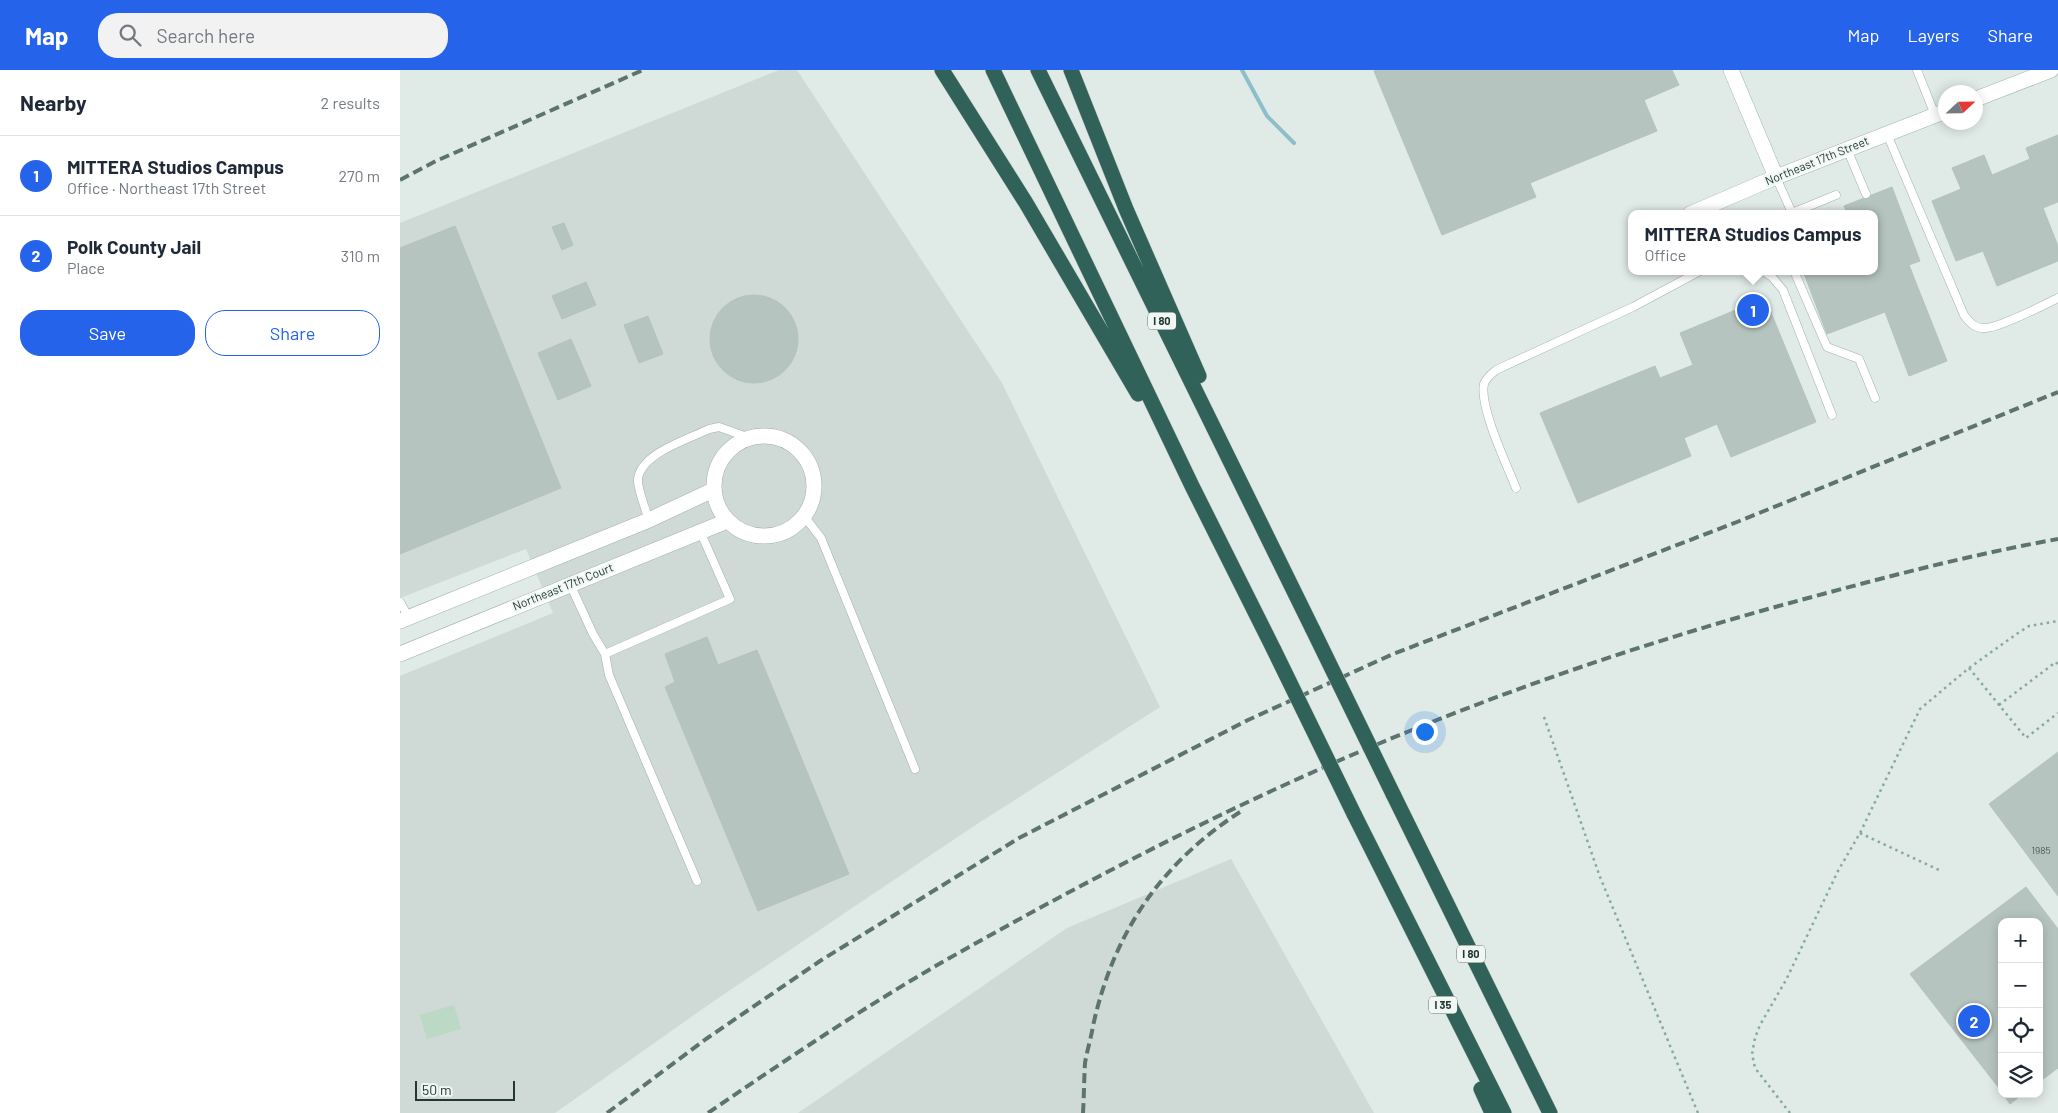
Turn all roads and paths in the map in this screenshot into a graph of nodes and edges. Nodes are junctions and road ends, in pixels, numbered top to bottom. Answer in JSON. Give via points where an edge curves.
{"nodes":[{"id":1,"x":942,"y":70,"type":"edge"},
{"id":2,"x":993,"y":70,"type":"edge"},
{"id":3,"x":1038,"y":70,"type":"edge"},
{"id":4,"x":1071,"y":70,"type":"edge"},
{"id":5,"x":1731,"y":70,"type":"edge"},
{"id":6,"x":1917,"y":70,"type":"edge"},
{"id":7,"x":2041,"y":72,"type":"edge"},
{"id":8,"x":1983,"y":96,"type":"edge"},
{"id":9,"x":1938,"y":109,"type":"edge"},
{"id":10,"x":1938,"y":114,"type":"edge"},
{"id":11,"x":1886,"y":134,"type":"junction"},
{"id":12,"x":1847,"y":149,"type":"junction"},
{"id":13,"x":1776,"y":177,"type":"junction"},
{"id":14,"x":1866,"y":194,"type":"dead end"},
{"id":15,"x":1836,"y":195,"type":"dead end"},
{"id":16,"x":1708,"y":210,"type":"edge"},
{"id":17,"x":1791,"y":210,"type":"edge"},
{"id":18,"x":1799,"y":210,"type":"edge"},
{"id":19,"x":1693,"y":275,"type":"edge"},
{"id":20,"x":1768,"y":275,"type":"edge"},
{"id":21,"x":1796,"y":275,"type":"edge"},
{"id":22,"x":2058,"y":298,"type":"edge"},
{"id":23,"x":1875,"y":398,"type":"dead end"},
{"id":24,"x":1832,"y":415,"type":"dead end"},
{"id":25,"x":750,"y":438,"type":"junction"},
{"id":26,"x":1192,"y":486,"type":"junction"},
{"id":27,"x":1516,"y":488,"type":"dead end"},
{"id":28,"x":714,"y":490,"type":"junction"},
{"id":29,"x":804,"y":516,"type":"junction"},
{"id":30,"x":649,"y":520,"type":"junction"},
{"id":31,"x":727,"y":521,"type":"junction"},
{"id":32,"x":700,"y":531,"type":"junction"},
{"id":33,"x":1285,"y":572,"type":"junction"},
{"id":34,"x":570,"y":584,"type":"junction"},
{"id":35,"x":400,"y":602,"type":"edge"},
{"id":36,"x":404,"y":620,"type":"edge"},
{"id":37,"x":2058,"y":621,"type":"edge"},
{"id":38,"x":400,"y":654,"type":"edge"},
{"id":39,"x":605,"y":654,"type":"junction"},
{"id":40,"x":2058,"y":665,"type":"edge"},
{"id":41,"x":1970,"y":668,"type":"junction"},
{"id":42,"x":1999,"y":705,"type":"junction"},
{"id":43,"x":2058,"y":713,"type":"edge"},
{"id":44,"x":1544,"y":717,"type":"dead end"},
{"id":45,"x":915,"y":769,"type":"dead end"},
{"id":46,"x":1860,"y":834,"type":"junction"},
{"id":47,"x":1939,"y":870,"type":"dead end"},
{"id":48,"x":696,"y":881,"type":"dead end"},
{"id":49,"x":1395,"y":896,"type":"junction"},
{"id":50,"x":1492,"y":1113,"type":"edge"},
{"id":51,"x":1504,"y":1113,"type":"edge"},
{"id":52,"x":1550,"y":1113,"type":"edge"},
{"id":53,"x":1698,"y":1113,"type":"edge"},
{"id":54,"x":1790,"y":1113,"type":"edge"}],
"edges":[{"from":1,"to":26,"type":"highway","via":[[1026,204]]},
{"from":2,"to":26,"type":"highway"},
{"from":3,"to":33,"type":"highway","number":"I 80"},
{"from":4,"to":33,"type":"highway","via":[[1126,209]]},
{"from":5,"to":13,"type":"street"},
{"from":6,"to":9,"type":"lane"},
{"from":7,"to":8,"type":"street"},
{"from":10,"to":11,"type":"street","name":"Northeast 17th Street"},
{"from":11,"to":12,"type":"street","name":"Northeast 17th Street"},
{"from":11,"to":22,"type":"lane","via":[[1971,325],[1986,328],[1997,325]]},
{"from":12,"to":13,"type":"street","name":"Northeast 17th Street"},
{"from":12,"to":14,"type":"lane"},
{"from":13,"to":16,"type":"street","name":"Northeast 17th Street"},
{"from":13,"to":17,"type":"lane"},
{"from":15,"to":18,"type":"lane"},
{"from":19,"to":27,"type":"lane","via":[[1489,376],[1484,384],[1486,410]]},
{"from":20,"to":24,"type":"lane","via":[[1783,290]]},
{"from":21,"to":23,"type":"lane","via":[[1827,347],[1859,359]]},
{"from":25,"to":28,"type":"street","via":[[734,445],[722,458],[715,473]]},
{"from":25,"to":29,"type":"street","via":[[780,439],[794,446],[804,458],[814,487]]},
{"from":25,"to":30,"type":"lane","via":[[719,427],[649,458],[640,468],[637,481]]},
{"from":26,"to":49,"type":"highway","bridge":true},
{"from":28,"to":30,"type":"street"},
{"from":28,"to":31,"type":"street"},
{"from":29,"to":31,"type":"street","via":[[788,530],[767,537],[745,533]]},
{"from":29,"to":45,"type":"lane","via":[[821,538]]},
{"from":30,"to":36,"type":"street"},
{"from":31,"to":32,"type":"street","name":"Northeast 17th Court"},
{"from":32,"to":34,"type":"street","name":"Northeast 17th Court"},
{"from":32,"to":39,"type":"lane","via":[[730,599]]},
{"from":33,"to":52,"type":"highway","number":"I 80","bridge":true},
{"from":34,"to":38,"type":"street","name":"Northeast 17th Court"},
{"from":34,"to":39,"type":"lane"},
{"from":35,"to":36,"type":"lane"},
{"from":37,"to":41,"type":"path","via":[[2029,626]]},
{"from":39,"to":48,"type":"lane","via":[[610,675]]},
{"from":40,"to":42,"type":"path","via":[[2056,662]]},
{"from":41,"to":42,"type":"path"},
{"from":41,"to":46,"type":"path","via":[[1920,709]]},
{"from":42,"to":43,"type":"path","via":[[2026,738]]},
{"from":44,"to":53,"type":"path","via":[[1600,877]]},
{"from":46,"to":47,"type":"path"},
{"from":46,"to":54,"type":"path","via":[[1838,871],[1755,1038],[1752,1054],[1755,1068]]},
{"from":49,"to":50,"type":"highway","number":"I 35"},
{"from":49,"to":51,"type":"highway"}]}
